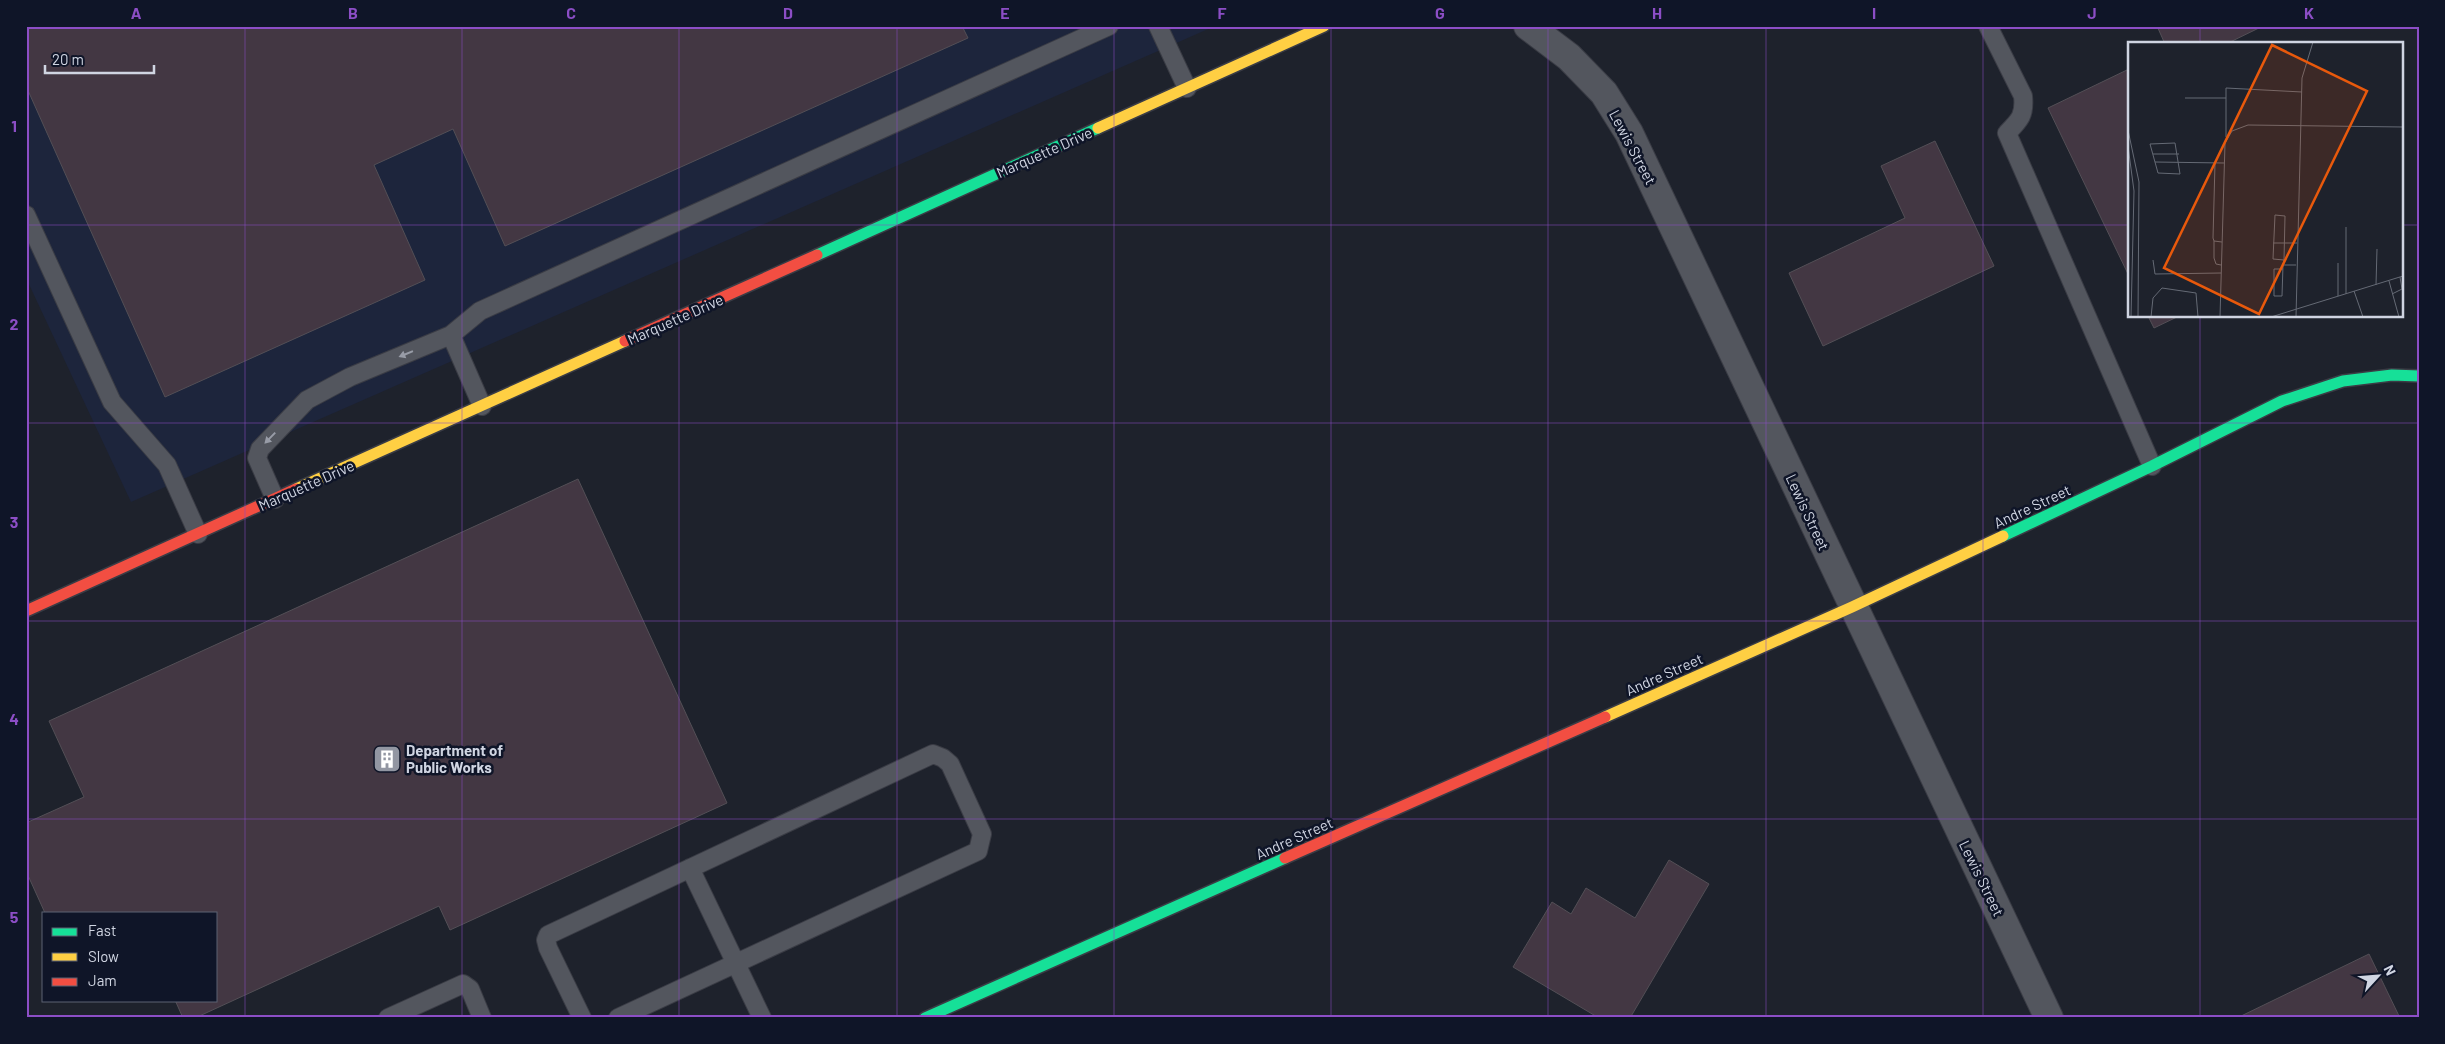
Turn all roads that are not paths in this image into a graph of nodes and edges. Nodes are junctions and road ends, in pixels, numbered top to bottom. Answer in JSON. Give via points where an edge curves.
{"nodes":[{"id":1,"x":1109,"y":26,"type":"edge"},
{"id":2,"x":1158,"y":26,"type":"edge"},
{"id":3,"x":1324,"y":26,"type":"edge"},
{"id":4,"x":1988,"y":26,"type":"edge"},
{"id":5,"x":1531,"y":28,"type":"edge"},
{"id":6,"x":1187,"y":88,"type":"junction"},
{"id":7,"x":26,"y":215,"type":"edge"},
{"id":8,"x":451,"y":335,"type":"junction"},
{"id":9,"x":2419,"y":376,"type":"edge"},
{"id":10,"x":482,"y":406,"type":"junction"},
{"id":11,"x":2152,"y":466,"type":"junction"},
{"id":12,"x":275,"y":499,"type":"junction"},
{"id":13,"x":198,"y":534,"type":"junction"},
{"id":14,"x":1852,"y":607,"type":"junction"},
{"id":15,"x":26,"y":611,"type":"edge"},
{"id":16,"x":690,"y":868,"type":"junction"},
{"id":17,"x":736,"y":963,"type":"junction"},
{"id":18,"x":388,"y":1018,"type":"edge"},
{"id":19,"x":482,"y":1018,"type":"edge"},
{"id":20,"x":582,"y":1018,"type":"edge"},
{"id":21,"x":618,"y":1018,"type":"edge"},
{"id":22,"x":762,"y":1018,"type":"edge"},
{"id":23,"x":925,"y":1018,"type":"edge"},
{"id":24,"x":2049,"y":1018,"type":"edge"}],
"edges":[{"from":1,"to":8,"type":"lane","via":[[480,312]]},
{"from":2,"to":6,"type":"lane"},
{"from":3,"to":6,"type":"street","name":"Marquette Drive"},
{"from":4,"to":11,"type":"lane","via":[[2023,96],[2025,109],[2019,122],[2006,133]]},
{"from":5,"to":14,"type":"street","name":"Lewis Street","via":[[1569,57],[1604,93],[1629,133]]},
{"from":6,"to":10,"type":"street","name":"Marquette Drive"},
{"from":7,"to":13,"type":"lane","via":[[112,402],[166,465]]},
{"from":8,"to":10,"type":"lane"},
{"from":8,"to":12,"type":"lane","one_way":true,"via":[[350,377],[307,400],[260,449],[257,458]]},
{"from":9,"to":11,"type":"street","name":"Andre Street","via":[[2343,381],[2282,401]]},
{"from":10,"to":12,"type":"street","name":"Marquette Drive"},
{"from":11,"to":14,"type":"street","name":"Andre Street"},
{"from":12,"to":13,"type":"street","name":"Marquette Drive"},
{"from":13,"to":15,"type":"street","name":"Marquette Drive"},
{"from":14,"to":23,"type":"street","name":"Andre Street"},
{"from":14,"to":24,"type":"street","name":"Lewis Street"},
{"from":16,"to":17,"type":"lane"},
{"from":16,"to":17,"type":"lane","via":[[933,754],[950,764],[982,834],[978,851]]},
{"from":16,"to":20,"type":"lane","via":[[548,935],[548,948]]},
{"from":17,"to":21,"type":"lane"},
{"from":17,"to":22,"type":"lane"},
{"from":18,"to":19,"type":"lane","via":[[463,984],[470,988]]}]}
